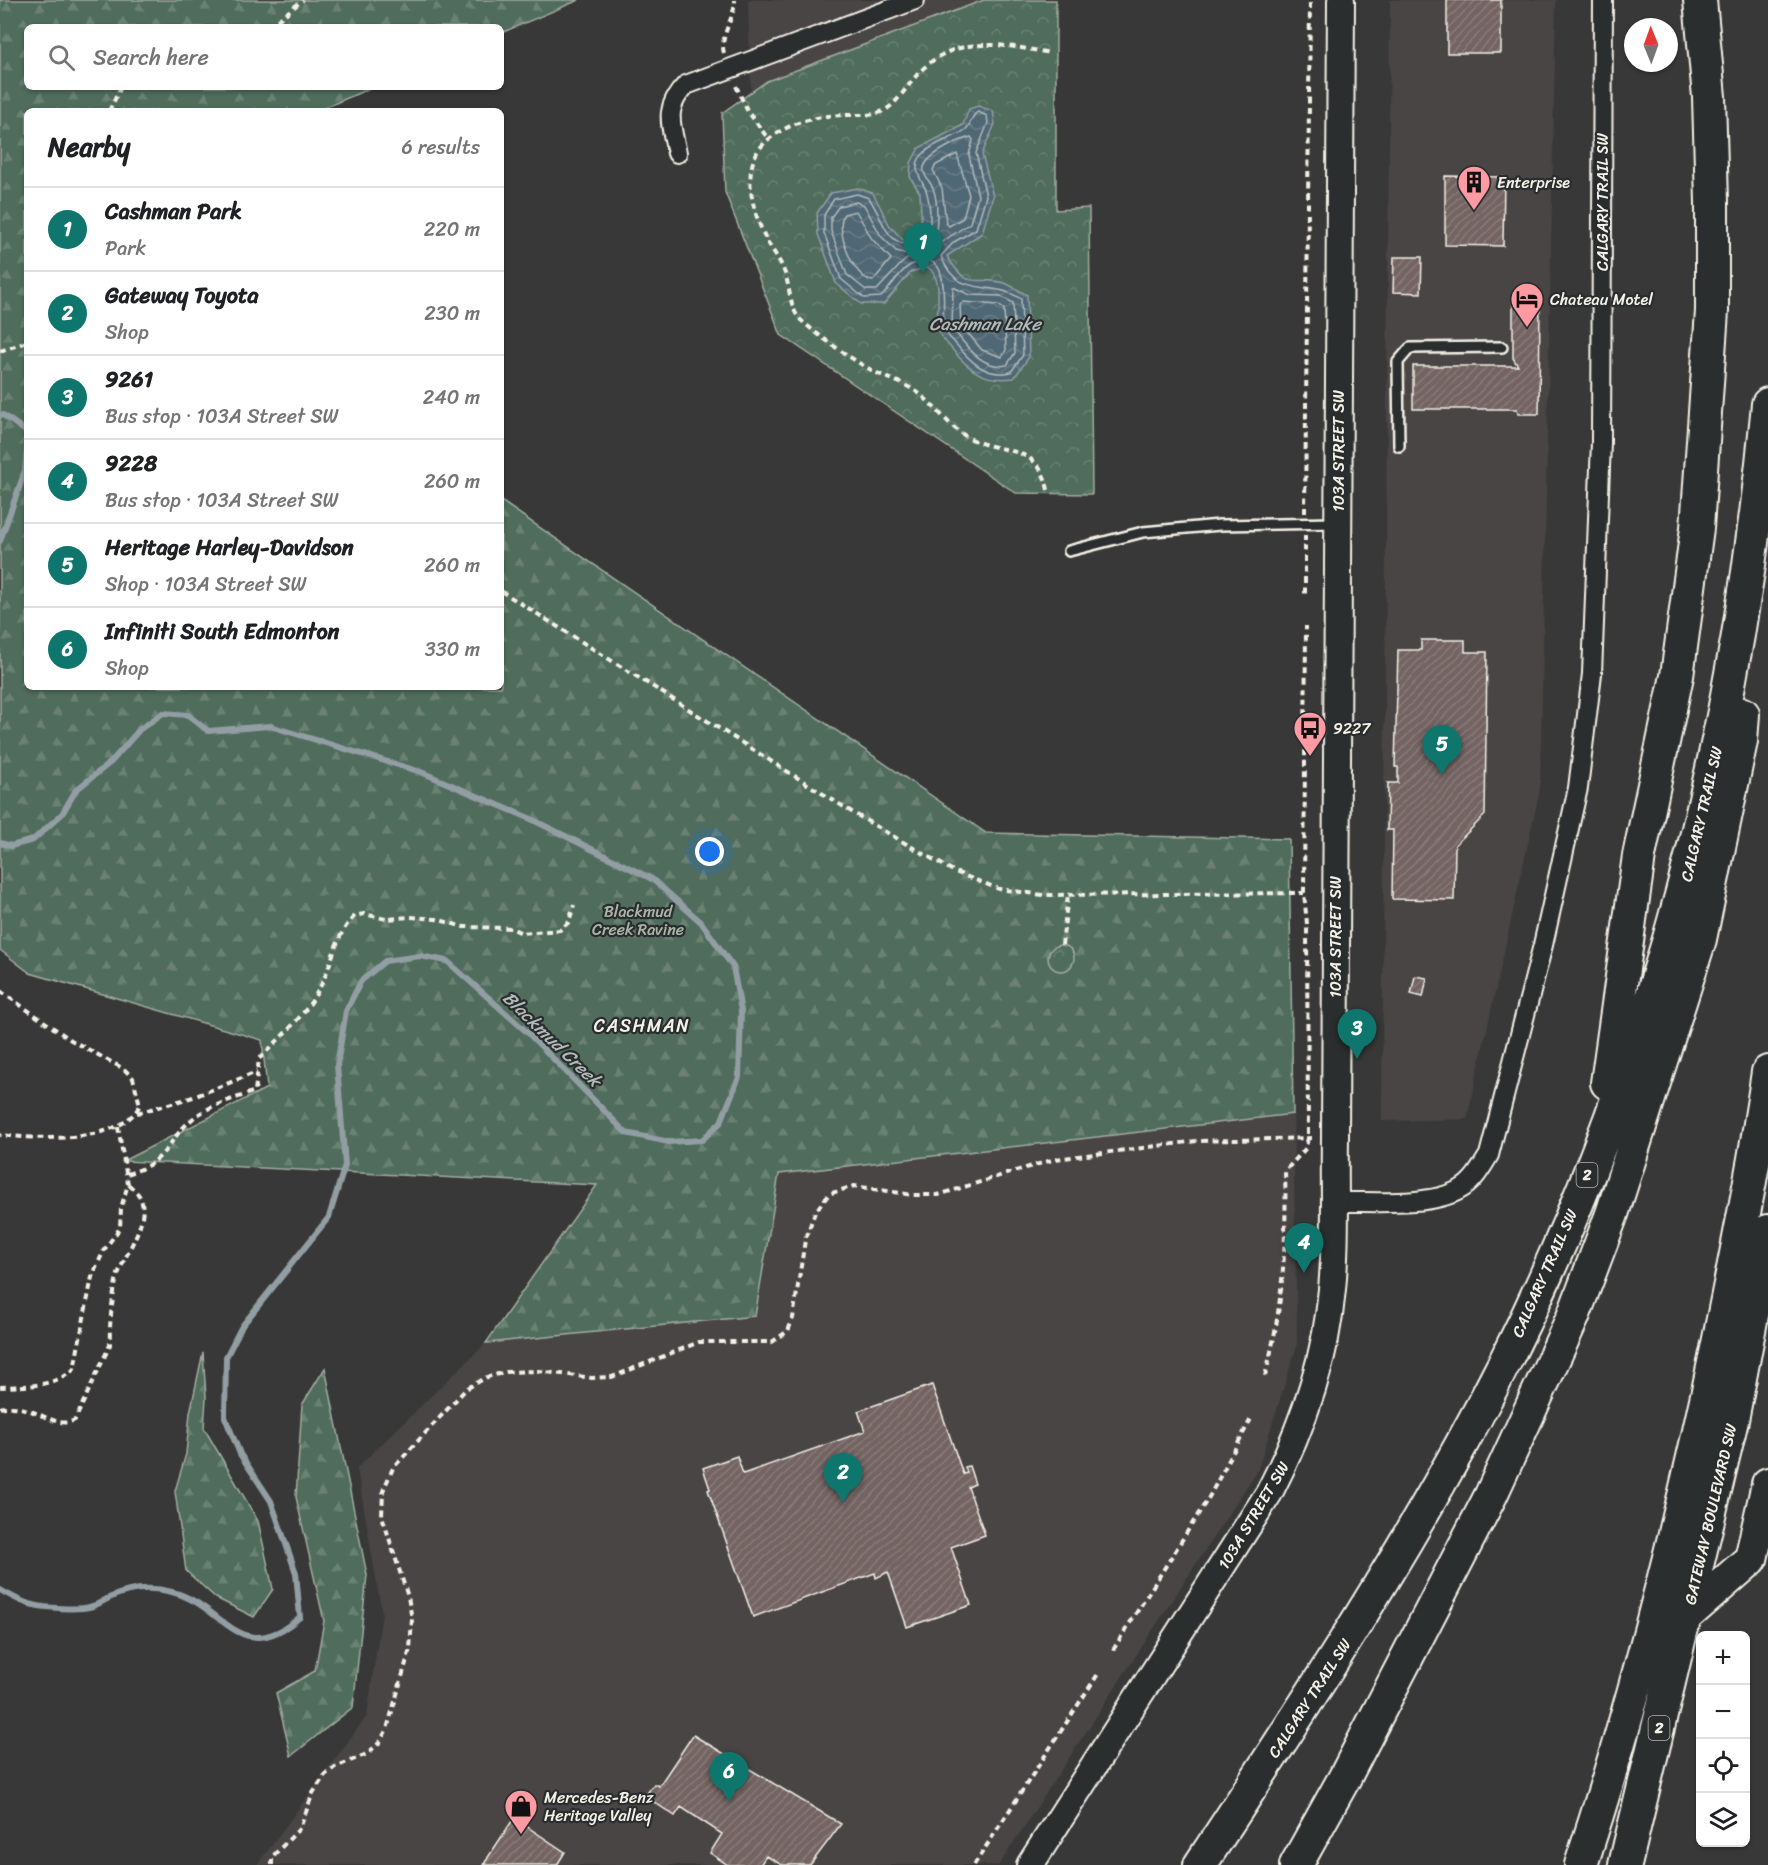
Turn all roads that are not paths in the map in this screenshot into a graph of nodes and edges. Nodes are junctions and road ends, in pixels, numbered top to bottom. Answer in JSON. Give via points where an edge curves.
{"nodes":[{"id":1,"x":915,"y":0,"type":"edge"},
{"id":2,"x":1341,"y":0,"type":"edge"},
{"id":3,"x":1603,"y":0,"type":"edge"},
{"id":4,"x":1700,"y":0,"type":"edge"},
{"id":5,"x":677,"y":153,"type":"dead end"},
{"id":6,"x":1502,"y":347,"type":"dead end"},
{"id":7,"x":1768,"y":405,"type":"edge"},
{"id":8,"x":1399,"y":446,"type":"dead end"},
{"id":9,"x":1337,"y":523,"type":"junction"},
{"id":10,"x":1069,"y":550,"type":"dead end"},
{"id":11,"x":1768,"y":1072,"type":"edge"},
{"id":12,"x":1598,"y":1147,"type":"junction"},
{"id":13,"x":1334,"y":1202,"type":"junction"},
{"id":14,"x":1768,"y":1231,"type":"edge"},
{"id":15,"x":1768,"y":1484,"type":"edge"},
{"id":16,"x":1686,"y":1616,"type":"junction"},
{"id":17,"x":1030,"y":1865,"type":"edge"},
{"id":18,"x":1200,"y":1865,"type":"edge"},
{"id":19,"x":1296,"y":1865,"type":"edge"},
{"id":20,"x":1581,"y":1865,"type":"edge"},
{"id":21,"x":1625,"y":1865,"type":"edge"}],
"edges":[{"from":1,"to":5,"type":"street","via":[[686,86],[670,106]]},
{"from":2,"to":9,"type":"street","name":"103A STREET SW"},
{"from":3,"to":13,"type":"street","name":"CALGARY TRAIL SW","via":[[1601,442],[1592,674],[1578,788],[1489,1155],[1476,1177],[1459,1191],[1427,1199]]},
{"from":4,"to":12,"type":"highway","via":[[1709,97],[1712,311],[1697,528],[1677,676],[1640,856]]},
{"from":6,"to":8,"type":"lane","via":[[1410,348],[1398,362]]},
{"from":7,"to":12,"type":"highway","name":"CALGARY TRAIL SW","number":"2","via":[[1752,559],[1703,810],[1649,1005]]},
{"from":7,"to":19,"type":"highway","via":[[1765,563],[1749,657],[1741,741],[1700,939],[1612,1214],[1573,1317],[1491,1495]]},
{"from":9,"to":10,"type":"lane","via":[[1220,525],[1143,532]]},
{"from":9,"to":13,"type":"street","name":"103A STREET SW"},
{"from":11,"to":20,"type":"highway","via":[[1727,1298],[1677,1530],[1604,1796]]},
{"from":12,"to":18,"type":"highway","name":"CALGARY TRAIL SW","number":"2","via":[[1555,1252],[1463,1443],[1327,1672]]},
{"from":13,"to":17,"type":"street","name":"103A STREET SW","via":[[1333,1288],[1328,1325],[1310,1397],[1290,1451],[1269,1493]]},
{"from":14,"to":16,"type":"highway","name":"GATEWAY BOULEVARD SW","number":"2","via":[[1732,1420]]},
{"from":15,"to":16,"type":"highway","via":[[1751,1559]]},
{"from":16,"to":21,"type":"highway","name":"GATEWAY BOULEVARD SW","number":"2"}]}
